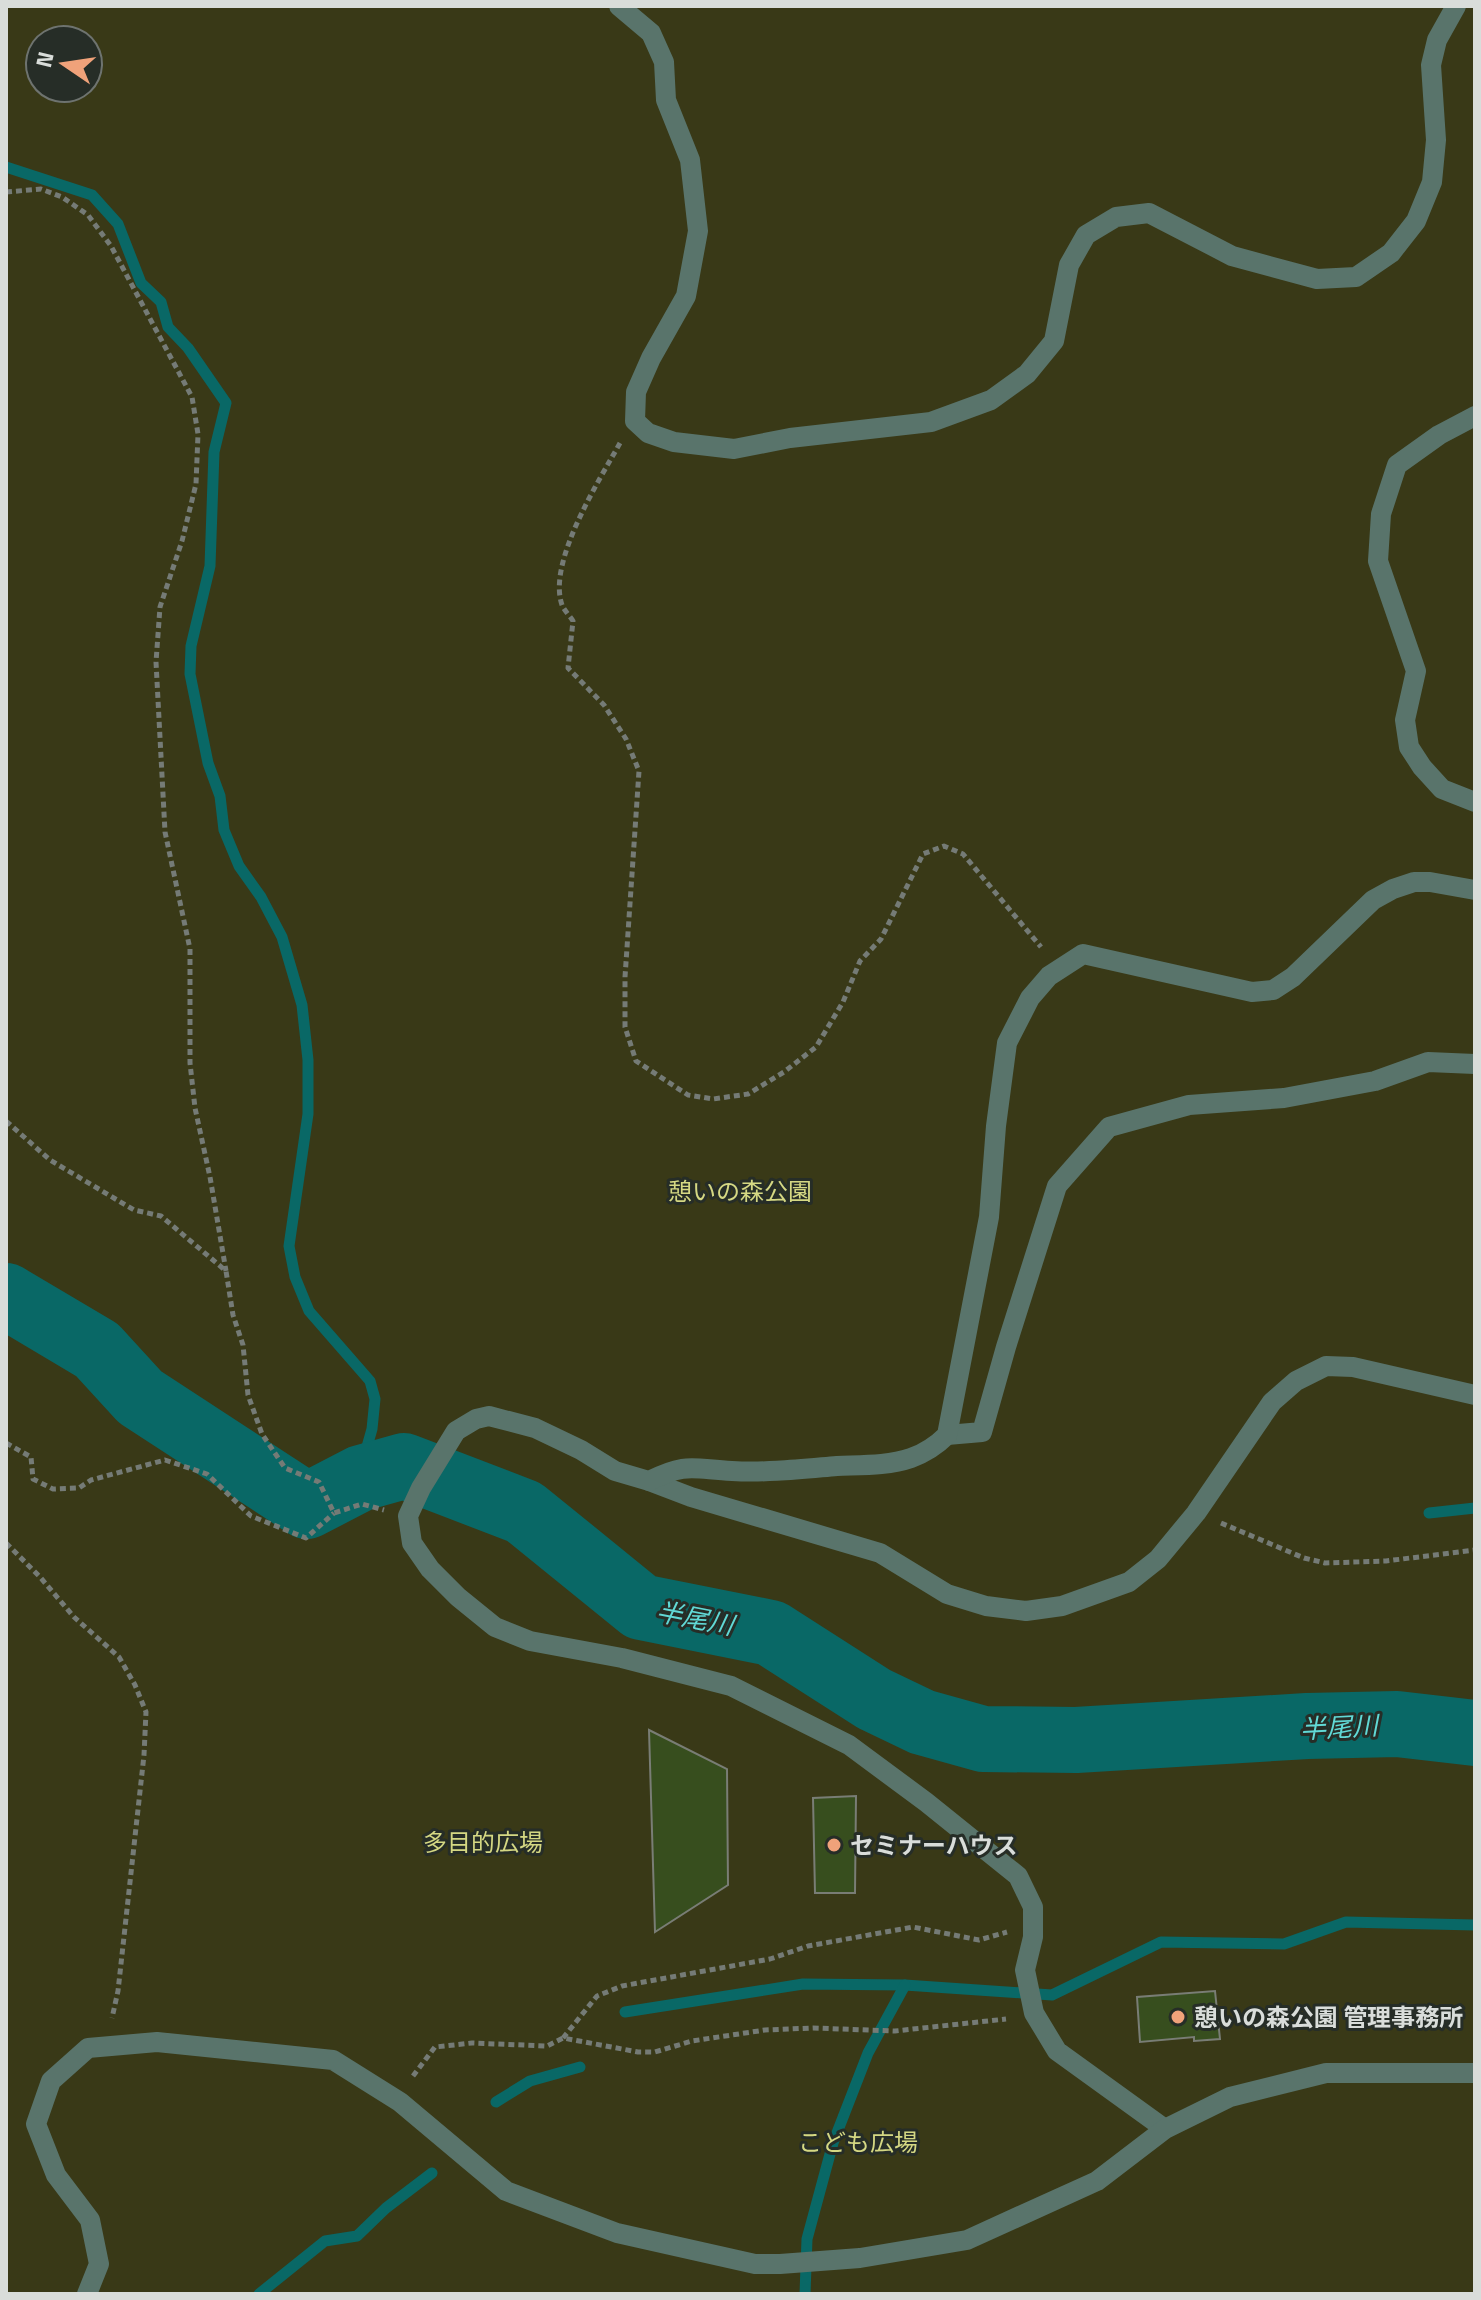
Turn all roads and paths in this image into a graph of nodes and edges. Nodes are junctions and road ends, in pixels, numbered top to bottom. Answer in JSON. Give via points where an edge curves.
{"nodes":[{"id":1,"x":619,"y":6,"type":"edge"},
{"id":2,"x":1456,"y":6,"type":"edge"},
{"id":3,"x":6,"y":192,"type":"edge"},
{"id":4,"x":1475,"y":416,"type":"edge"},
{"id":5,"x":635,"y":421,"type":"junction"},
{"id":6,"x":1475,"y":802,"type":"edge"},
{"id":7,"x":1475,"y":890,"type":"edge"},
{"id":8,"x":1059,"y":970,"type":"junction"},
{"id":9,"x":1475,"y":1064,"type":"edge"},
{"id":10,"x":6,"y":1121,"type":"edge"},
{"id":11,"x":226,"y":1271,"type":"junction"},
{"id":12,"x":1475,"y":1395,"type":"edge"},
{"id":13,"x":947,"y":1435,"type":"junction"},
{"id":14,"x":6,"y":1443,"type":"edge"},
{"id":15,"x":649,"y":1481,"type":"junction"},
{"id":16,"x":334,"y":1513,"type":"junction"},
{"id":17,"x":1196,"y":1513,"type":"junction"},
{"id":18,"x":408,"y":1516,"type":"junction"},
{"id":19,"x":6,"y":1543,"type":"edge"},
{"id":20,"x":1475,"y":1550,"type":"edge"},
{"id":21,"x":1033,"y":1928,"type":"junction"},
{"id":22,"x":1034,"y":2013,"type":"junction"},
{"id":23,"x":563,"y":2038,"type":"junction"},
{"id":24,"x":106,"y":2046,"type":"junction"},
{"id":25,"x":1475,"y":2073,"type":"edge"},
{"id":26,"x":400,"y":2102,"type":"junction"},
{"id":27,"x":1165,"y":2129,"type":"junction"},
{"id":28,"x":87,"y":2294,"type":"edge"}],
"edges":[{"from":1,"to":5,"type":"street","via":[[651,33],[664,62],[666,100],[690,160],[698,231],[686,296],[636,392]]},
{"from":2,"to":5,"type":"street","via":[[1437,40],[1431,65],[1436,140],[1432,182],[1416,221],[1391,253],[1356,277],[1317,279],[1232,256],[1149,213],[1116,217],[1086,235],[1069,265],[1054,341],[1027,374],[991,400],[931,422],[734,449],[674,442],[648,433]]},
{"from":3,"to":11,"type":"path","via":[[41,189],[88,215],[111,246],[192,397],[198,434],[196,484],[160,607],[156,662],[165,832],[190,949],[195,1108]]},
{"from":4,"to":6,"type":"street","via":[[1397,465],[1381,514],[1378,561],[1416,671],[1405,720],[1409,747],[1442,789]]},
{"from":5,"to":8,"type":"path","via":[[596,486],[560,567],[562,604],[573,621],[568,668],[604,705],[639,771],[625,977],[625,1027],[636,1061],[688,1095],[713,1099],[748,1094],[784,1072],[816,1047],[860,961],[881,939],[923,854],[944,846],[963,854]]},
{"from":7,"to":8,"type":"street","via":[[1430,882],[1393,889],[1373,900],[1273,990],[1252,992],[1083,954]]},
{"from":8,"to":13,"type":"street","via":[[1030,998],[1007,1043],[989,1217]]},
{"from":9,"to":13,"type":"street","via":[[1428,1062],[1375,1081],[1284,1098],[1189,1105],[1109,1127],[1057,1186],[982,1432]]},
{"from":10,"to":11,"type":"path","via":[[50,1160],[134,1210],[161,1216]]},
{"from":11,"to":16,"type":"path","via":[[248,1395],[262,1434],[285,1468],[319,1482]]},
{"from":12,"to":17,"type":"street","via":[[1353,1367],[1326,1366],[1296,1381],[1272,1402]]},
{"from":13,"to":15,"type":"street","via":[[909,1459],[779,1471],[675,1468]]},
{"from":14,"to":16,"type":"path","via":[[31,1457],[33,1479],[53,1489],[79,1488],[165,1460],[207,1474],[251,1516],[306,1538]]},
{"from":15,"to":17,"type":"street","via":[[880,1553],[947,1594],[1026,1611],[1062,1606],[1129,1582],[1158,1559]]},
{"from":15,"to":18,"type":"street","via":[[615,1471],[535,1428],[489,1416],[456,1431]]},
{"from":16,"to":18,"type":"path","via":[[362,1504]]},
{"from":17,"to":20,"type":"path","via":[[1325,1563]]},
{"from":18,"to":21,"type":"street","via":[[412,1543],[430,1569],[495,1627],[530,1641],[731,1686],[849,1745],[1018,1876],[1033,1907]]},
{"from":19,"to":24,"type":"path","via":[[119,1657],[146,1712],[118,1991]]},
{"from":21,"to":22,"type":"street","via":[[1025,1970]]},
{"from":21,"to":23,"type":"path","via":[[979,1940],[913,1927],[622,1986],[597,1996]]},
{"from":22,"to":23,"type":"path","via":[[895,2031],[765,2030],[655,2052]]},
{"from":22,"to":27,"type":"street","via":[[1057,2051]]},
{"from":23,"to":26,"type":"path","via":[[547,2046],[435,2047]]},
{"from":24,"to":26,"type":"street","via":[[157,2042],[333,2060]]},
{"from":24,"to":28,"type":"street","via":[[88,2048],[51,2081],[36,2124],[56,2175],[90,2220],[99,2264]]},
{"from":25,"to":27,"type":"street","via":[[1326,2073],[1230,2097]]},
{"from":26,"to":27,"type":"street","via":[[506,2191],[617,2233],[755,2264],[836,2261],[967,2240],[1097,2181]]}]}
